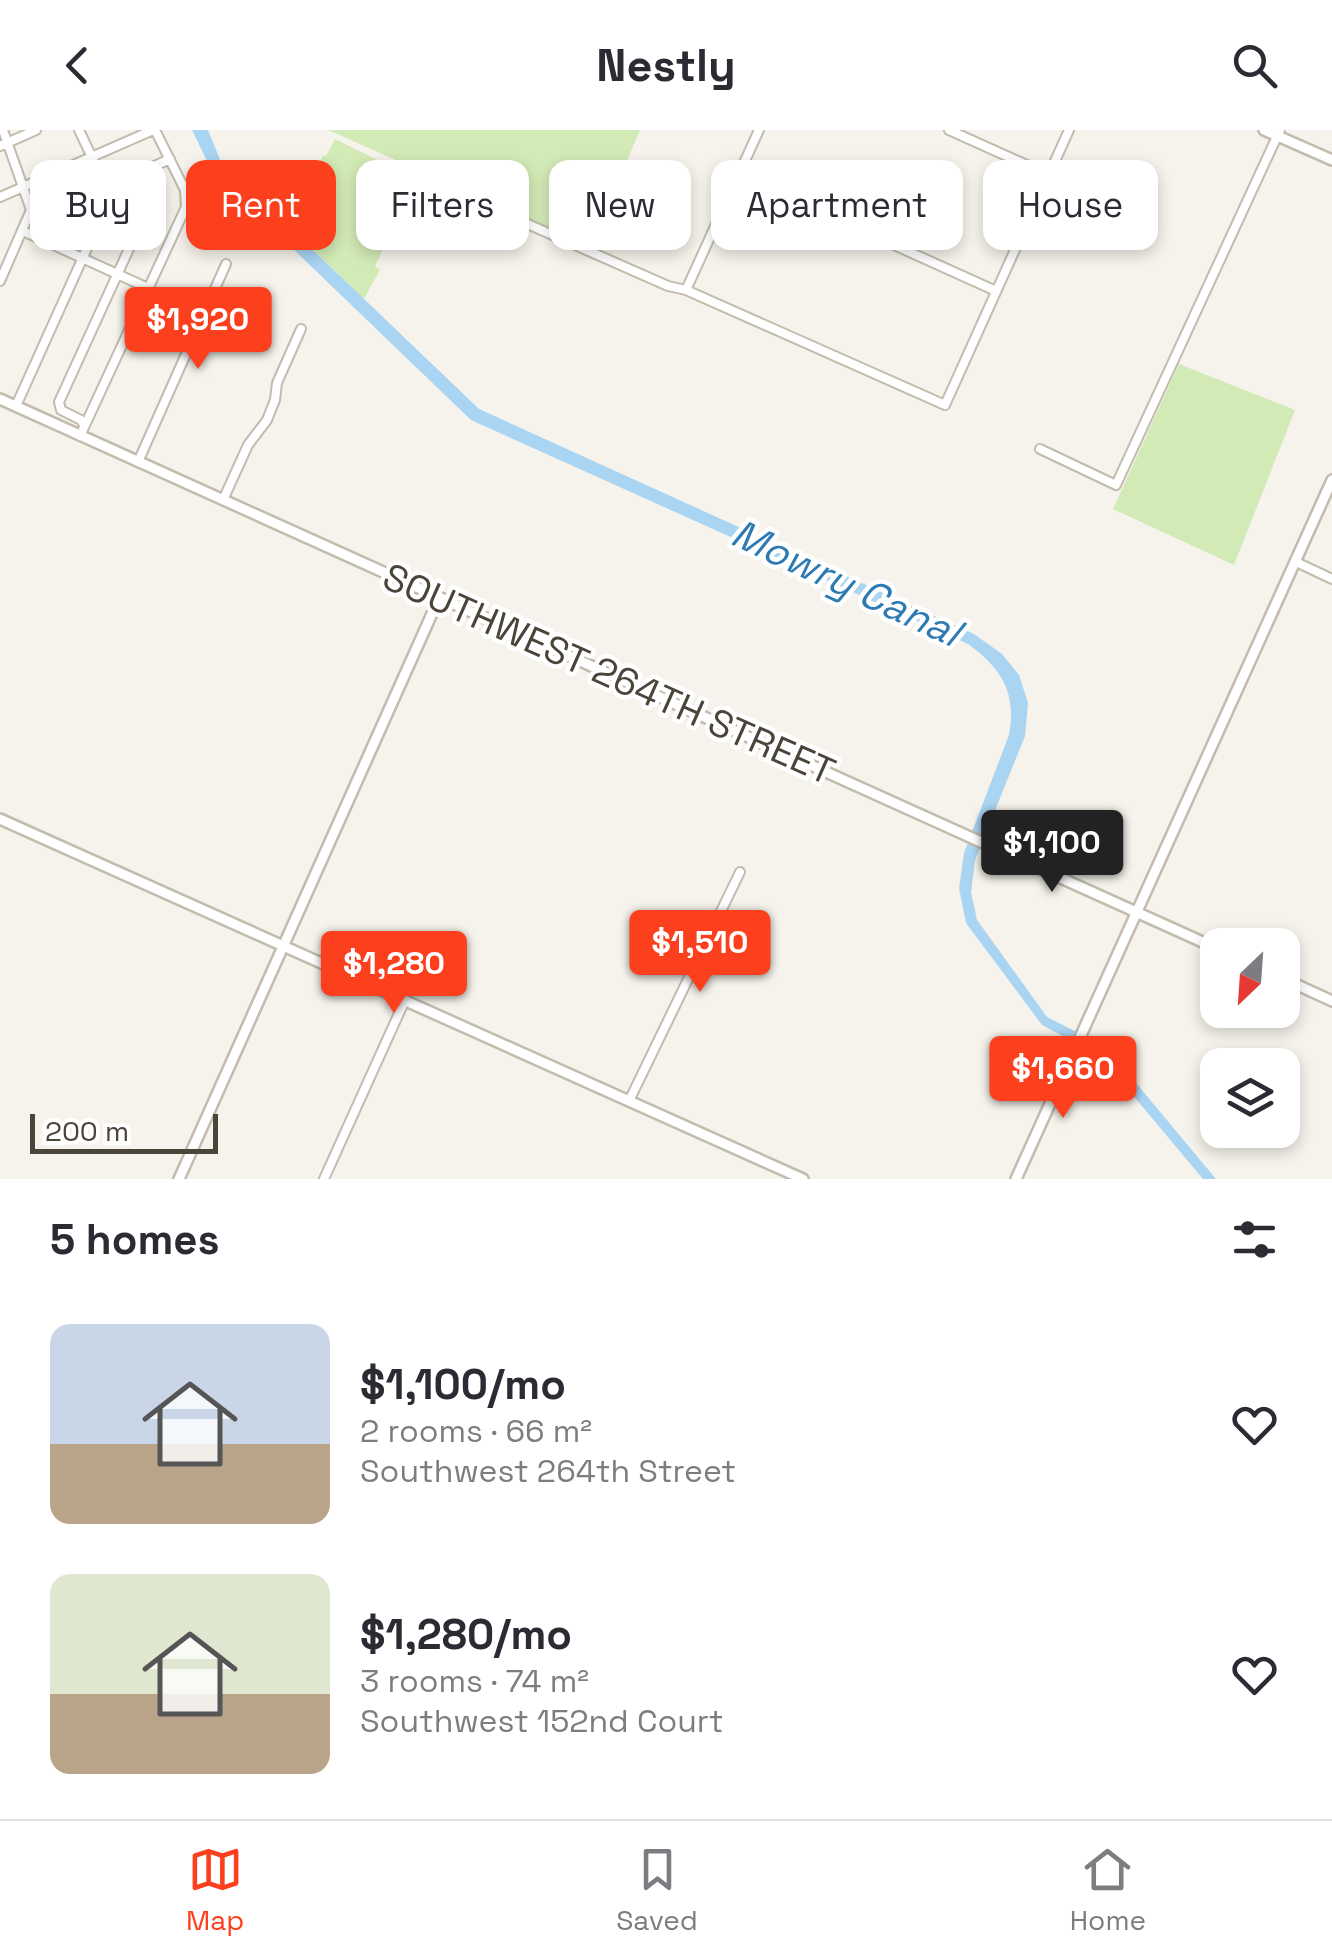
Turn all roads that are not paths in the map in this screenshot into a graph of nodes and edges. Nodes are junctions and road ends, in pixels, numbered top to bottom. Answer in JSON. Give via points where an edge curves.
{"nodes":[{"id":1,"x":3,"y":130,"type":"edge"},
{"id":2,"x":36,"y":130,"type":"edge"},
{"id":3,"x":79,"y":130,"type":"edge"},
{"id":4,"x":154,"y":130,"type":"edge"},
{"id":5,"x":759,"y":130,"type":"edge"},
{"id":6,"x":949,"y":130,"type":"edge"},
{"id":7,"x":1069,"y":130,"type":"edge"},
{"id":8,"x":1264,"y":130,"type":"edge"},
{"id":9,"x":1279,"y":133,"type":"edge"},
{"id":10,"x":4,"y":144,"type":"edge"},
{"id":11,"x":92,"y":156,"type":"junction"},
{"id":12,"x":170,"y":159,"type":"junction"},
{"id":13,"x":94,"y":160,"type":"edge"},
{"id":14,"x":746,"y":160,"type":"edge"},
{"id":15,"x":1016,"y":160,"type":"edge"},
{"id":16,"x":1056,"y":160,"type":"edge"},
{"id":17,"x":1332,"y":160,"type":"edge"},
{"id":18,"x":166,"y":161,"type":"edge"},
{"id":19,"x":24,"y":186,"type":"junction"},
{"id":20,"x":0,"y":197,"type":"edge"},
{"id":21,"x":30,"y":207,"type":"edge"},
{"id":22,"x":30,"y":213,"type":"edge"},
{"id":23,"x":529,"y":225,"type":"edge"},
{"id":24,"x":23,"y":231,"type":"junction"},
{"id":25,"x":711,"y":236,"type":"edge"},
{"id":26,"x":87,"y":250,"type":"edge"},
{"id":27,"x":128,"y":250,"type":"edge"},
{"id":28,"x":905,"y":250,"type":"edge"},
{"id":29,"x":1015,"y":250,"type":"edge"},
{"id":30,"x":83,"y":258,"type":"junction"},
{"id":31,"x":226,"y":264,"type":"dead end"},
{"id":32,"x":117,"y":274,"type":"junction"},
{"id":33,"x":0,"y":281,"type":"edge"},
{"id":34,"x":150,"y":289,"type":"junction"},
{"id":35,"x":686,"y":290,"type":"junction"},
{"id":36,"x":996,"y":291,"type":"junction"},
{"id":37,"x":301,"y":330,"type":"dead end"},
{"id":38,"x":0,"y":400,"type":"edge"},
{"id":39,"x":16,"y":406,"type":"junction"},
{"id":40,"x":82,"y":430,"type":"junction"},
{"id":41,"x":1040,"y":449,"type":"dead end"},
{"id":42,"x":138,"y":462,"type":"junction"},
{"id":43,"x":1332,"y":480,"type":"edge"},
{"id":44,"x":223,"y":500,"type":"junction"},
{"id":45,"x":1296,"y":562,"type":"junction"},
{"id":46,"x":1332,"y":579,"type":"edge"},
{"id":47,"x":439,"y":598,"type":"junction"},
{"id":48,"x":0,"y":819,"type":"edge"},
{"id":49,"x":740,"y":872,"type":"dead end"},
{"id":50,"x":1137,"y":912,"type":"junction"},
{"id":51,"x":1200,"y":941,"type":"edge"},
{"id":52,"x":283,"y":946,"type":"junction"},
{"id":53,"x":1300,"y":986,"type":"edge"},
{"id":54,"x":404,"y":1000,"type":"junction"},
{"id":55,"x":1332,"y":1001,"type":"edge"},
{"id":56,"x":629,"y":1101,"type":"junction"},
{"id":57,"x":179,"y":1179,"type":"edge"},
{"id":58,"x":324,"y":1179,"type":"edge"},
{"id":59,"x":804,"y":1179,"type":"edge"},
{"id":60,"x":1016,"y":1179,"type":"edge"}],
"edges":[{"from":1,"to":10,"type":"street"},
{"from":2,"to":10,"type":"street"},
{"from":3,"to":11,"type":"street"},
{"from":4,"to":11,"type":"street"},
{"from":4,"to":12,"type":"street"},
{"from":5,"to":14,"type":"street"},
{"from":6,"to":15,"type":"street"},
{"from":7,"to":16,"type":"street"},
{"from":8,"to":9,"type":"street"},
{"from":9,"to":17,"type":"street"},
{"from":9,"to":41,"type":"street","via":[[1116,485]]},
{"from":10,"to":19,"type":"street"},
{"from":11,"to":13,"type":"street"},
{"from":11,"to":19,"type":"street"},
{"from":12,"to":18,"type":"street"},
{"from":12,"to":34,"type":"street","via":[[187,204]]},
{"from":19,"to":20,"type":"street"},
{"from":19,"to":21,"type":"street"},
{"from":22,"to":24,"type":"street"},
{"from":23,"to":35,"type":"street"},
{"from":24,"to":30,"type":"street"},
{"from":24,"to":33,"type":"street"},
{"from":25,"to":35,"type":"street"},
{"from":26,"to":30,"type":"street"},
{"from":27,"to":32,"type":"street"},
{"from":28,"to":36,"type":"street"},
{"from":29,"to":36,"type":"street"},
{"from":30,"to":32,"type":"street"},
{"from":30,"to":39,"type":"street"},
{"from":31,"to":42,"type":"street"},
{"from":32,"to":34,"type":"street"},
{"from":32,"to":40,"type":"street","via":[[59,402],[79,418]]},
{"from":34,"to":40,"type":"street"},
{"from":35,"to":36,"type":"street","via":[[945,405]]},
{"from":37,"to":44,"type":"street","via":[[267,420]]},
{"from":38,"to":39,"type":"street","name":"SOUTHWEST 264TH STREET"},
{"from":39,"to":40,"type":"street","name":"SOUTHWEST 264TH STREET"},
{"from":40,"to":42,"type":"street","name":"SOUTHWEST 264TH STREET"},
{"from":42,"to":44,"type":"street","name":"SOUTHWEST 264TH STREET"},
{"from":43,"to":45,"type":"street"},
{"from":44,"to":47,"type":"street","name":"SOUTHWEST 264TH STREET"},
{"from":45,"to":46,"type":"street"},
{"from":45,"to":50,"type":"street"},
{"from":47,"to":50,"type":"street","name":"SOUTHWEST 264TH STREET"},
{"from":47,"to":52,"type":"street"},
{"from":48,"to":52,"type":"street"},
{"from":49,"to":56,"type":"street"},
{"from":50,"to":51,"type":"street","name":"SOUTHWEST 264TH STREET"},
{"from":50,"to":60,"type":"street"},
{"from":52,"to":54,"type":"street"},
{"from":52,"to":57,"type":"street"},
{"from":53,"to":55,"type":"street"},
{"from":54,"to":56,"type":"street"},
{"from":54,"to":58,"type":"street"},
{"from":56,"to":59,"type":"street"}]}
